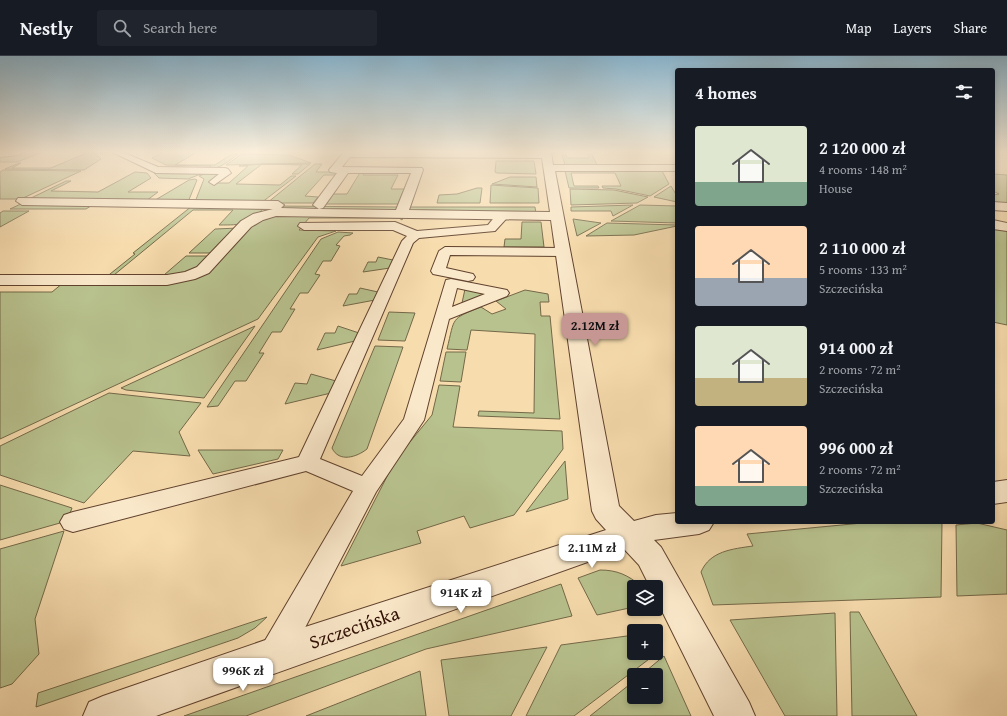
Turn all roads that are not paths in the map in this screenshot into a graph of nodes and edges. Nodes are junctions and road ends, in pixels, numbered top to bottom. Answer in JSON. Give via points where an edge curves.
{"nodes":[{"id":1,"x":335,"y":183,"type":"edge"},
{"id":2,"x":413,"y":183,"type":"edge"},
{"id":3,"x":551,"y":183,"type":"edge"},
{"id":4,"x":22,"y":201,"type":"dead end"},
{"id":5,"x":318,"y":205,"type":"junction"},
{"id":6,"x":484,"y":206,"type":"dead end"},
{"id":7,"x":995,"y":206,"type":"edge"},
{"id":8,"x":1007,"y":206,"type":"edge"},
{"id":9,"x":403,"y":210,"type":"junction"},
{"id":10,"x":501,"y":216,"type":"junction"},
{"id":11,"x":557,"y":216,"type":"junction"},
{"id":12,"x":995,"y":225,"type":"edge"},
{"id":13,"x":304,"y":226,"type":"dead end"},
{"id":14,"x":1007,"y":227,"type":"edge"},
{"id":15,"x":416,"y":235,"type":"junction"},
{"id":16,"x":563,"y":252,"type":"junction"},
{"id":17,"x":0,"y":280,"type":"edge"},
{"id":18,"x":509,"y":285,"type":"dead end"},
{"id":19,"x":442,"y":316,"type":"dead end"},
{"id":20,"x":307,"y":464,"type":"junction"},
{"id":21,"x":367,"y":487,"type":"junction"},
{"id":22,"x":1007,"y":492,"type":"edge"},
{"id":23,"x":995,"y":493,"type":"edge"},
{"id":24,"x":73,"y":522,"type":"dead end"},
{"id":25,"x":682,"y":524,"type":"edge"},
{"id":26,"x":630,"y":534,"type":"junction"},
{"id":27,"x":274,"y":655,"type":"junction"},
{"id":28,"x":103,"y":716,"type":"edge"},
{"id":29,"x":735,"y":716,"type":"edge"}],
"edges":[{"from":1,"to":5,"type":"street"},
{"from":2,"to":9,"type":"street"},
{"from":3,"to":11,"type":"street"},
{"from":4,"to":5,"type":"street"},
{"from":5,"to":9,"type":"street"},
{"from":6,"to":9,"type":"street"},
{"from":7,"to":8,"type":"street"},
{"from":9,"to":10,"type":"street"},
{"from":9,"to":17,"type":"street","via":[[265,214],[246,224],[203,270],[167,280]]},
{"from":10,"to":11,"type":"street"},
{"from":10,"to":15,"type":"lane","via":[[491,228]]},
{"from":11,"to":16,"type":"street"},
{"from":12,"to":14,"type":"lane"},
{"from":13,"to":15,"type":"lane","via":[[395,226]]},
{"from":15,"to":20,"type":"lane","via":[[406,245]]},
{"from":16,"to":18,"type":"lane","via":[[445,252],[438,271]]},
{"from":16,"to":26,"type":"street","via":[[606,511]]},
{"from":19,"to":21,"type":"lane","via":[[414,420]]},
{"from":20,"to":21,"type":"lane"},
{"from":20,"to":24,"type":"lane"},
{"from":21,"to":27,"type":"lane"},
{"from":22,"to":23,"type":"street"},
{"from":25,"to":26,"type":"street","name":"Szczecińska"},
{"from":26,"to":27,"type":"street","name":"Szczecińska"},
{"from":26,"to":29,"type":"street","via":[[650,556]]},
{"from":27,"to":28,"type":"street","name":"Szczecińska"}]}
